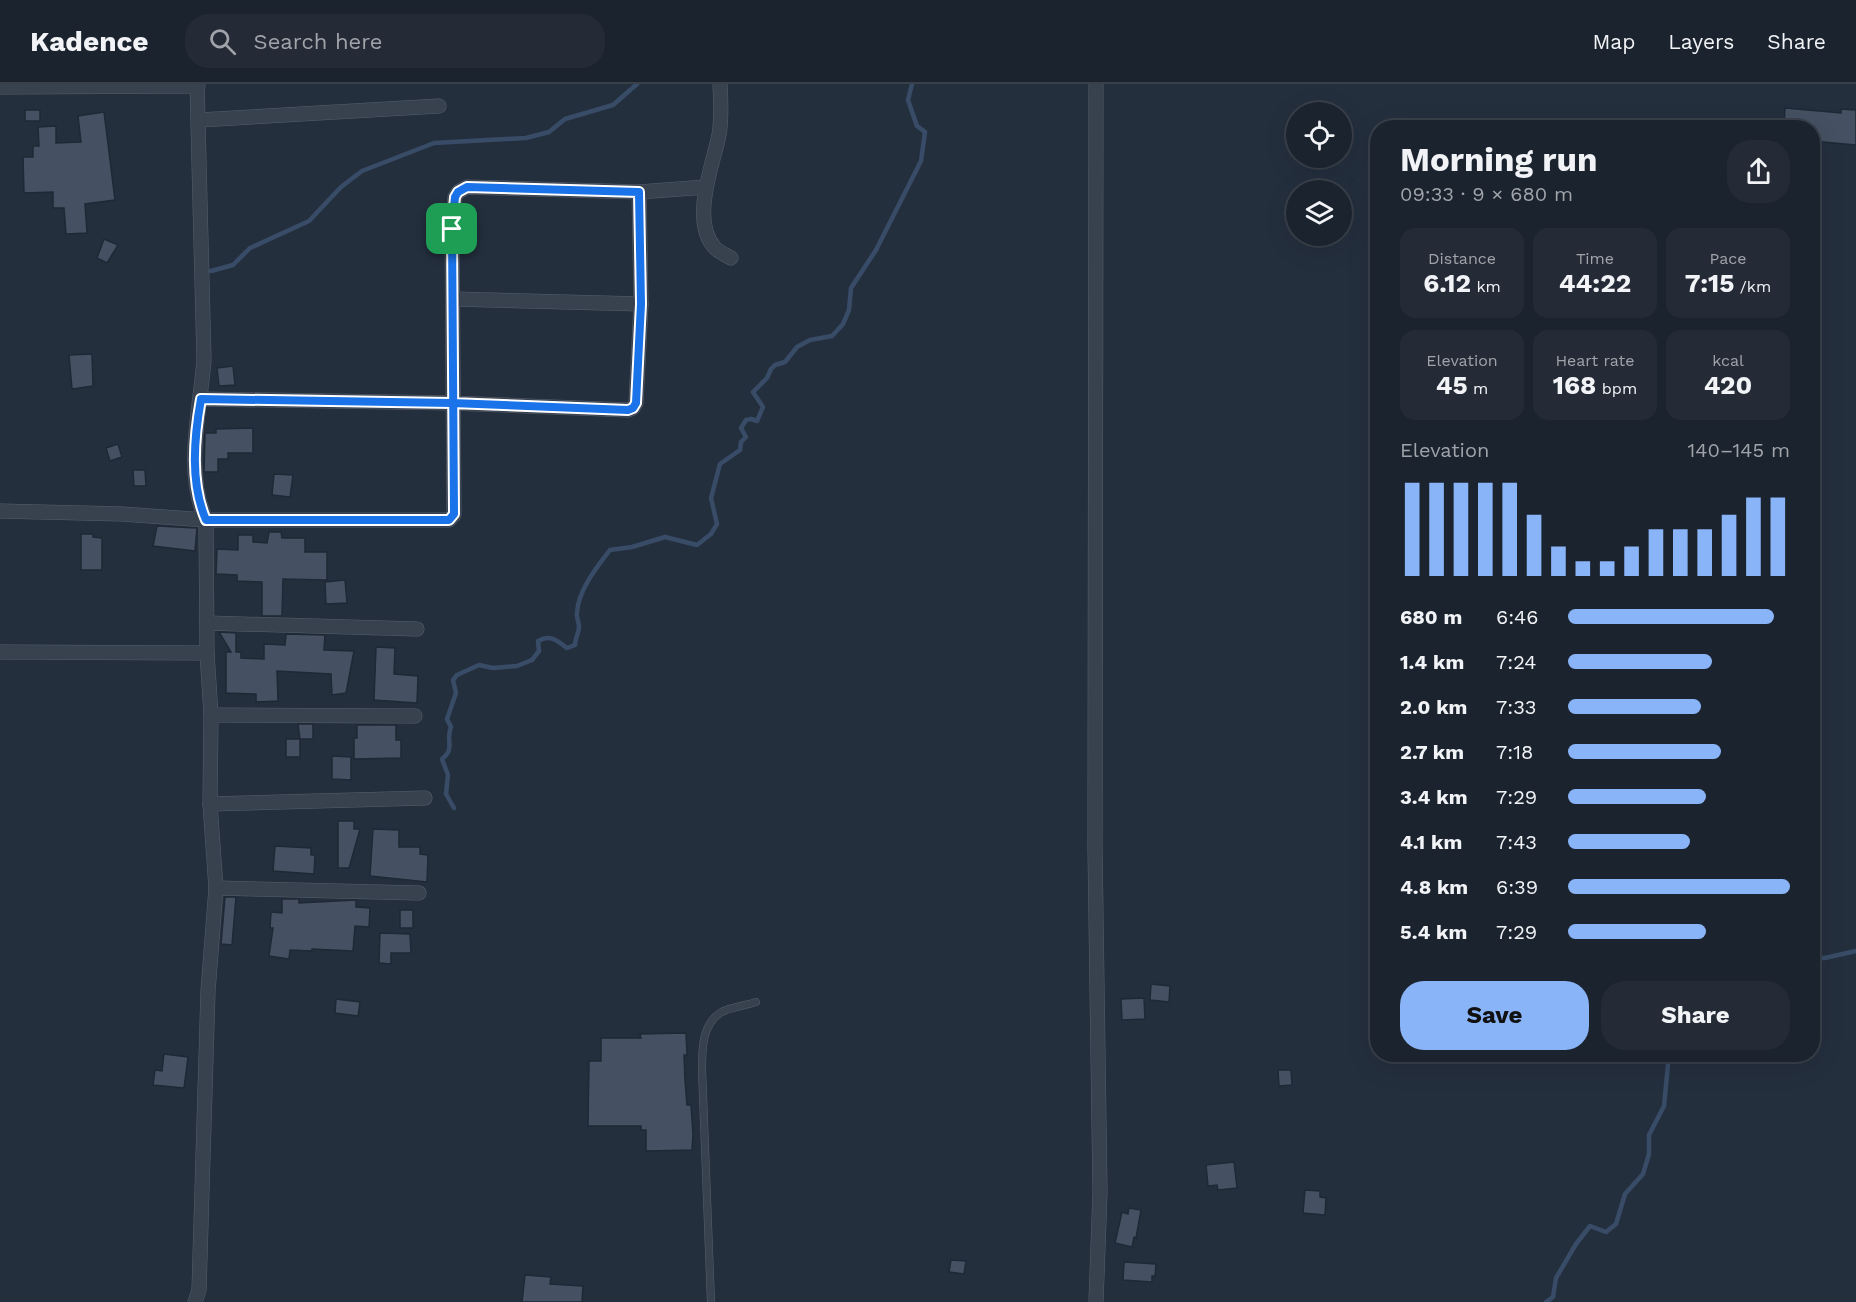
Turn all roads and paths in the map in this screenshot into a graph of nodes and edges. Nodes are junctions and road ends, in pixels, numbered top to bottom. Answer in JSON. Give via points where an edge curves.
{"nodes":[{"id":1,"x":720,"y":84,"type":"edge"},
{"id":2,"x":1096,"y":84,"type":"edge"},
{"id":3,"x":197,"y":85,"type":"edge"},
{"id":4,"x":3,"y":86,"type":"edge"},
{"id":5,"x":439,"y":106,"type":"dead end"},
{"id":6,"x":198,"y":120,"type":"junction"},
{"id":7,"x":706,"y":187,"type":"junction"},
{"id":8,"x":639,"y":192,"type":"junction"},
{"id":9,"x":730,"y":258,"type":"dead end"},
{"id":10,"x":453,"y":299,"type":"junction"},
{"id":11,"x":641,"y":304,"type":"junction"},
{"id":12,"x":201,"y":399,"type":"junction"},
{"id":13,"x":452,"y":403,"type":"junction"},
{"id":14,"x":0,"y":511,"type":"edge"},
{"id":15,"x":206,"y":520,"type":"junction"},
{"id":16,"x":207,"y":623,"type":"junction"},
{"id":17,"x":417,"y":629,"type":"dead end"},
{"id":18,"x":0,"y":652,"type":"edge"},
{"id":19,"x":207,"y":653,"type":"junction"},
{"id":20,"x":210,"y":715,"type":"junction"},
{"id":21,"x":415,"y":716,"type":"dead end"},
{"id":22,"x":425,"y":798,"type":"dead end"},
{"id":23,"x":210,"y":804,"type":"junction"},
{"id":24,"x":216,"y":888,"type":"junction"},
{"id":25,"x":418,"y":893,"type":"dead end"},
{"id":26,"x":756,"y":1002,"type":"dead end"},
{"id":27,"x":195,"y":1302,"type":"edge"},
{"id":28,"x":711,"y":1302,"type":"edge"},
{"id":29,"x":1096,"y":1302,"type":"edge"}],
"edges":[{"from":1,"to":7,"type":"street","via":[[719,134]]},
{"from":2,"to":29,"type":"street","via":[[1095,848],[1100,1192]]},
{"from":3,"to":4,"type":"street"},
{"from":3,"to":6,"type":"street"},
{"from":5,"to":6,"type":"street"},
{"from":6,"to":12,"type":"street","via":[[204,360]]},
{"from":7,"to":8,"type":"street"},
{"from":7,"to":9,"type":"street","via":[[707,234],[715,248]]},
{"from":8,"to":10,"type":"street","via":[[462,189],[455,197],[452,229]]},
{"from":8,"to":11,"type":"street"},
{"from":10,"to":11,"type":"street"},
{"from":10,"to":13,"type":"street"},
{"from":11,"to":13,"type":"street","via":[[633,408]]},
{"from":12,"to":13,"type":"street"},
{"from":12,"to":15,"type":"street","via":[[196,489]]},
{"from":13,"to":15,"type":"street","via":[[454,514],[449,520]]},
{"from":14,"to":15,"type":"street"},
{"from":15,"to":16,"type":"street"},
{"from":16,"to":17,"type":"street"},
{"from":16,"to":19,"type":"street"},
{"from":18,"to":19,"type":"street"},
{"from":19,"to":20,"type":"street"},
{"from":20,"to":21,"type":"street"},
{"from":20,"to":23,"type":"street"},
{"from":22,"to":23,"type":"street"},
{"from":23,"to":24,"type":"street"},
{"from":24,"to":25,"type":"street"},
{"from":24,"to":27,"type":"street","via":[[207,990],[199,1290]]},
{"from":26,"to":28,"type":"lane","via":[[721,1013],[711,1022],[703,1042]]}]}
